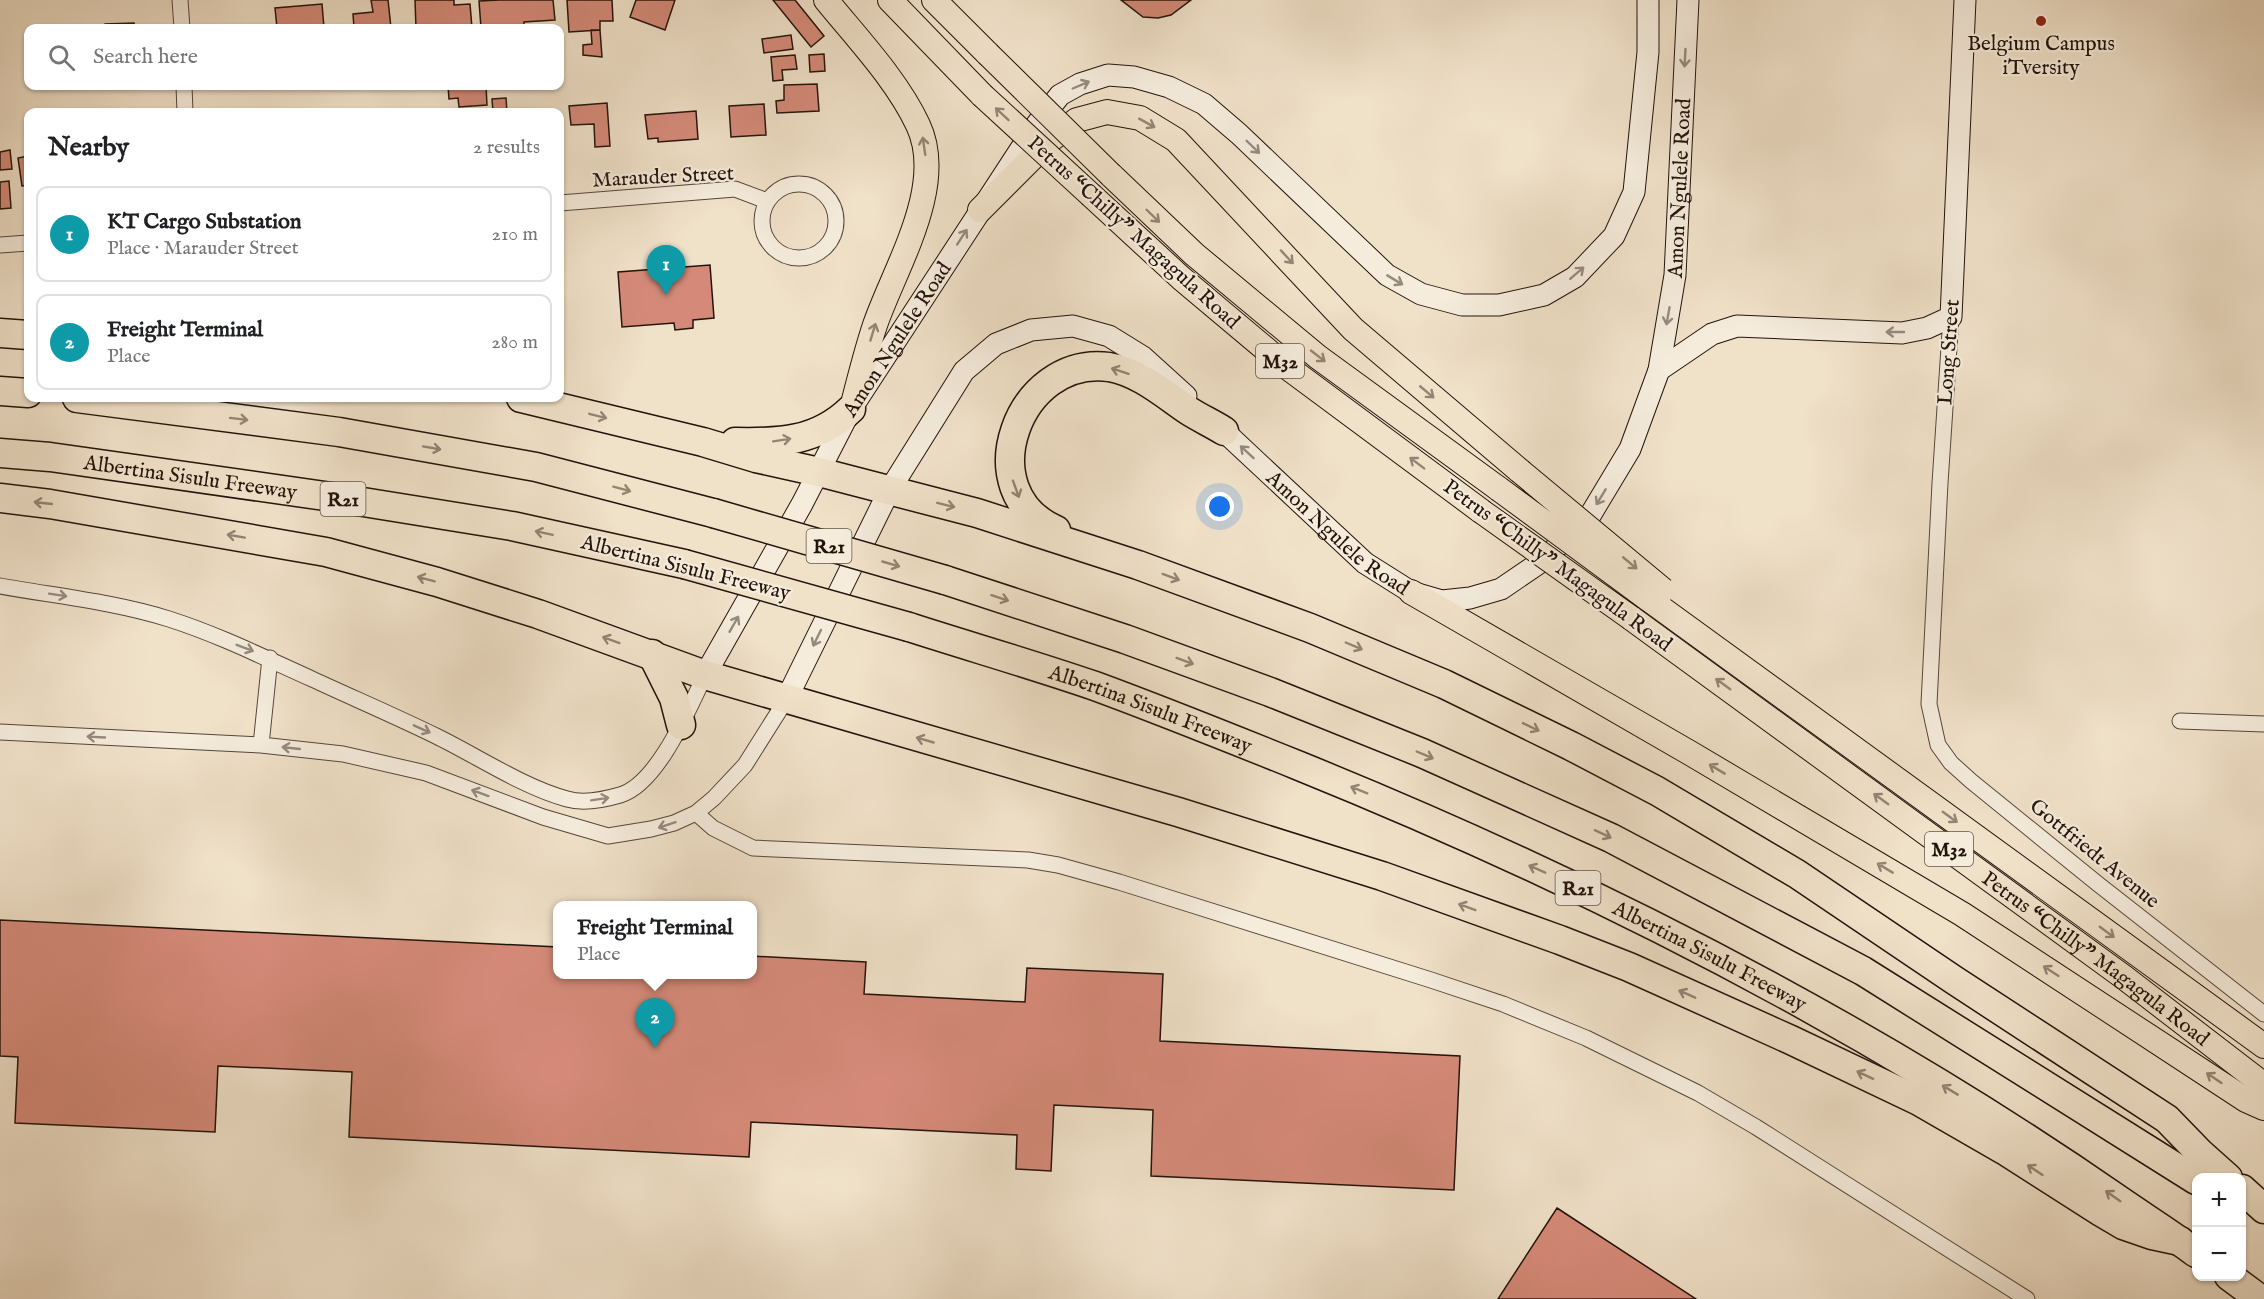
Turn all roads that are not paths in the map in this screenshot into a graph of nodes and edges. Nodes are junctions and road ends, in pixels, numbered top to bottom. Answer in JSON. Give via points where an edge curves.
{"nodes":[{"id":1,"x":180,"y":0,"type":"edge"},
{"id":2,"x":826,"y":0,"type":"edge"},
{"id":3,"x":890,"y":0,"type":"edge"},
{"id":4,"x":934,"y":0,"type":"edge"},
{"id":5,"x":1648,"y":0,"type":"edge"},
{"id":6,"x":1688,"y":0,"type":"edge"},
{"id":7,"x":1965,"y":0,"type":"edge"},
{"id":8,"x":182,"y":24,"type":"edge"},
{"id":9,"x":184,"y":90,"type":"edge"},
{"id":10,"x":185,"y":108,"type":"edge"},
{"id":11,"x":767,"y":201,"type":"junction"},
{"id":12,"x":564,"y":203,"type":"edge"},
{"id":13,"x":980,"y":210,"type":"junction"},
{"id":14,"x":24,"y":243,"type":"edge"},
{"id":15,"x":0,"y":245,"type":"edge"},
{"id":16,"x":1951,"y":317,"type":"junction"},
{"id":17,"x":0,"y":333,"type":"edge"},
{"id":18,"x":24,"y":335,"type":"edge"},
{"id":19,"x":1659,"y":369,"type":"junction"},
{"id":20,"x":0,"y":391,"type":"edge"},
{"id":21,"x":24,"y":393,"type":"edge"},
{"id":22,"x":108,"y":402,"type":"edge"},
{"id":23,"x":537,"y":402,"type":"edge"},
{"id":24,"x":851,"y":409,"type":"junction"},
{"id":25,"x":1224,"y":431,"type":"junction"},
{"id":26,"x":702,"y":442,"type":"junction"},
{"id":27,"x":0,"y":453,"type":"edge"},
{"id":28,"x":819,"y":472,"type":"junction"},
{"id":29,"x":889,"y":491,"type":"junction"},
{"id":30,"x":0,"y":498,"type":"edge"},
{"id":31,"x":1138,"y":565,"type":"junction"},
{"id":32,"x":0,"y":586,"type":"edge"},
{"id":33,"x":1411,"y":592,"type":"junction"},
{"id":34,"x":1655,"y":594,"type":"junction"},
{"id":35,"x":652,"y":654,"type":"junction"},
{"id":36,"x":270,"y":658,"type":"junction"},
{"id":37,"x":705,"y":675,"type":"junction"},
{"id":38,"x":786,"y":700,"type":"junction"},
{"id":39,"x":1929,"y":704,"type":"joint"},
{"id":40,"x":2180,"y":721,"type":"dead end"},
{"id":41,"x":2264,"y":724,"type":"edge"},
{"id":42,"x":681,"y":725,"type":"junction"},
{"id":43,"x":0,"y":732,"type":"edge"},
{"id":44,"x":261,"y":745,"type":"junction"},
{"id":45,"x":696,"y":813,"type":"junction"},
{"id":46,"x":2264,"y":1014,"type":"edge"},
{"id":47,"x":2264,"y":1046,"type":"edge"},
{"id":48,"x":2264,"y":1085,"type":"edge"},
{"id":49,"x":2264,"y":1108,"type":"edge"},
{"id":50,"x":2222,"y":1173,"type":"edge"},
{"id":51,"x":2192,"y":1177,"type":"edge"},
{"id":52,"x":2246,"y":1193,"type":"edge"},
{"id":53,"x":2264,"y":1209,"type":"edge"},
{"id":54,"x":2246,"y":1212,"type":"edge"},
{"id":55,"x":2264,"y":1223,"type":"edge"},
{"id":56,"x":2188,"y":1247,"type":"edge"},
{"id":57,"x":2236,"y":1281,"type":"edge"},
{"id":58,"x":2027,"y":1299,"type":"edge"},
{"id":59,"x":2260,"y":1299,"type":"edge"}],
"edges":[{"from":1,"to":8,"type":"street"},
{"from":24,"to":2,"type":"main road","one_way":true,"via":[[875,324],[922,207],[926,167],[918,124],[895,86]]},
{"from":48,"to":3,"type":"main road","name":"Petrus “Chilly” Magagula Road","number":"M32","one_way":true,"bridge":true,"via":[[2125,978],[1287,367],[1181,278],[982,95]]},
{"from":4,"to":34,"type":"main road","name":"Petrus “Chilly” Magagula Road","number":"M32","one_way":true,"bridge":true,"via":[[1194,254],[1318,357],[1499,489]]},
{"from":13,"to":5,"type":"main road","name":"Amon Ngulele Road","one_way":true,"via":[[1060,95],[1108,75],[1134,77],[1169,87],[1204,104],[1387,275],[1421,294],[1461,305],[1499,305],[1544,295],[1575,277],[1614,236],[1634,192],[1648,51]]},
{"from":6,"to":19,"type":"main road","name":"Amon Ngulele Road","one_way":true,"via":[[1675,275]]},
{"from":7,"to":16,"type":"main road","name":"Long Street"},
{"from":9,"to":10,"type":"street"},
{"from":11,"to":11,"type":"street","via":[[780,188],[797,183],[815,186],[829,198],[837,215],[835,232],[826,248],[810,257],[792,258],[776,250],[764,236],[762,218]]},
{"from":11,"to":12,"type":"street","name":"Marauder Street","via":[[735,189]]},
{"from":24,"to":13,"type":"main road","name":"Amon Ngulele Road","one_way":true},
{"from":13,"to":34,"type":"main road","one_way":true,"bridge":true,"via":[[1050,140],[1077,120],[1107,112],[1140,118],[1176,140],[1353,329],[1521,471]]},
{"from":14,"to":15,"type":"street"},
{"from":16,"to":19,"type":"main road","one_way":true,"via":[[1927,328],[1902,333],[1737,326],[1712,334]]},
{"from":16,"to":39,"type":"street","name":"Long Street"},
{"from":17,"to":18,"type":"highway"},
{"from":19,"to":33,"type":"main road","name":"Amon Ngulele Road","one_way":true,"via":[[1630,449],[1591,514],[1542,561],[1501,589],[1470,598],[1442,602]]},
{"from":20,"to":21,"type":"highway"},
{"from":22,"to":51,"type":"highway","number":"R21","one_way":true,"bridge":true,"via":[[339,432],[536,467],[945,579],[1270,692],[1422,753],[1611,838],[1863,971]]},
{"from":23,"to":26,"type":"highway","one_way":true},
{"from":26,"to":24,"type":"highway","one_way":true,"via":[[768,442],[806,436],[836,423]]},
{"from":24,"to":28,"type":"main road","name":"Amon Ngulele Road"},
{"from":25,"to":29,"type":"main road","name":"Amon Ngulele Road","via":[[1143,357],[1109,336],[1073,326],[1031,330],[996,344],[964,371]]},
{"from":25,"to":31,"type":"highway","one_way":true,"via":[[1154,386],[1110,368],[1088,366],[1067,371],[1041,389],[1022,411],[1011,448],[1011,465],[1012,482],[1026,508],[1050,527]]},
{"from":33,"to":25,"type":"main road","name":"Amon Ngulele Road","one_way":true,"via":[[1365,563]]},
{"from":26,"to":28,"type":"highway"},
{"from":56,"to":27,"type":"highway","name":"Albertina Sisulu Freeway","number":"R21","one_way":true,"bridge":true,"via":[[2050,1151],[1741,970],[1576,887],[1395,804],[1093,686],[909,627],[684,564],[512,526],[332,497]]},
{"from":28,"to":29,"type":"highway"},
{"from":37,"to":28,"type":"main road","name":"Amon Ngulele Road","one_way":true},
{"from":29,"to":31,"type":"highway","one_way":true,"via":[[977,513]]},
{"from":29,"to":38,"type":"main road","name":"Amon Ngulele Road","one_way":true},
{"from":35,"to":30,"type":"highway","one_way":true,"via":[[437,582],[326,552]]},
{"from":31,"to":50,"type":"highway","one_way":true,"via":[[1310,628],[1444,684],[1657,791],[1797,874],[2167,1119]]},
{"from":32,"to":36,"type":"street","one_way":true,"via":[[169,619]]},
{"from":49,"to":33,"type":"main road","one_way":true,"via":[[1962,914]]},
{"from":34,"to":47,"type":"main road","name":"Petrus “Chilly” Magagula Road","number":"M32","one_way":true,"via":[[1815,719]]},
{"from":35,"to":37,"type":"highway"},
{"from":35,"to":42,"type":"highway","via":[[674,698]]},
{"from":36,"to":42,"type":"street","one_way":true,"via":[[436,735],[521,780],[577,802],[624,794],[666,752]]},
{"from":36,"to":44,"type":"street"},
{"from":37,"to":38,"type":"highway"},
{"from":37,"to":42,"type":"street"},
{"from":38,"to":45,"type":"street","via":[[745,765]]},
{"from":56,"to":38,"type":"highway","one_way":true,"via":[[2123,1225],[1919,1101],[1560,940],[1382,876],[1178,812]]},
{"from":39,"to":46,"type":"street","name":"Gottfriedt Avenue","via":[[1938,745],[1951,763]]},
{"from":40,"to":41,"type":"street"},
{"from":44,"to":43,"type":"street","one_way":true},
{"from":45,"to":44,"type":"street","one_way":true,"via":[[674,823],[608,836],[543,817],[426,773],[344,754]]},
{"from":45,"to":58,"type":"street","via":[[713,828],[753,848],[1028,860],[1058,866],[1503,1004],[1586,1038],[1698,1093]]},
{"from":52,"to":53,"type":"highway"},
{"from":54,"to":55,"type":"highway"},
{"from":57,"to":59,"type":"highway"}]}
